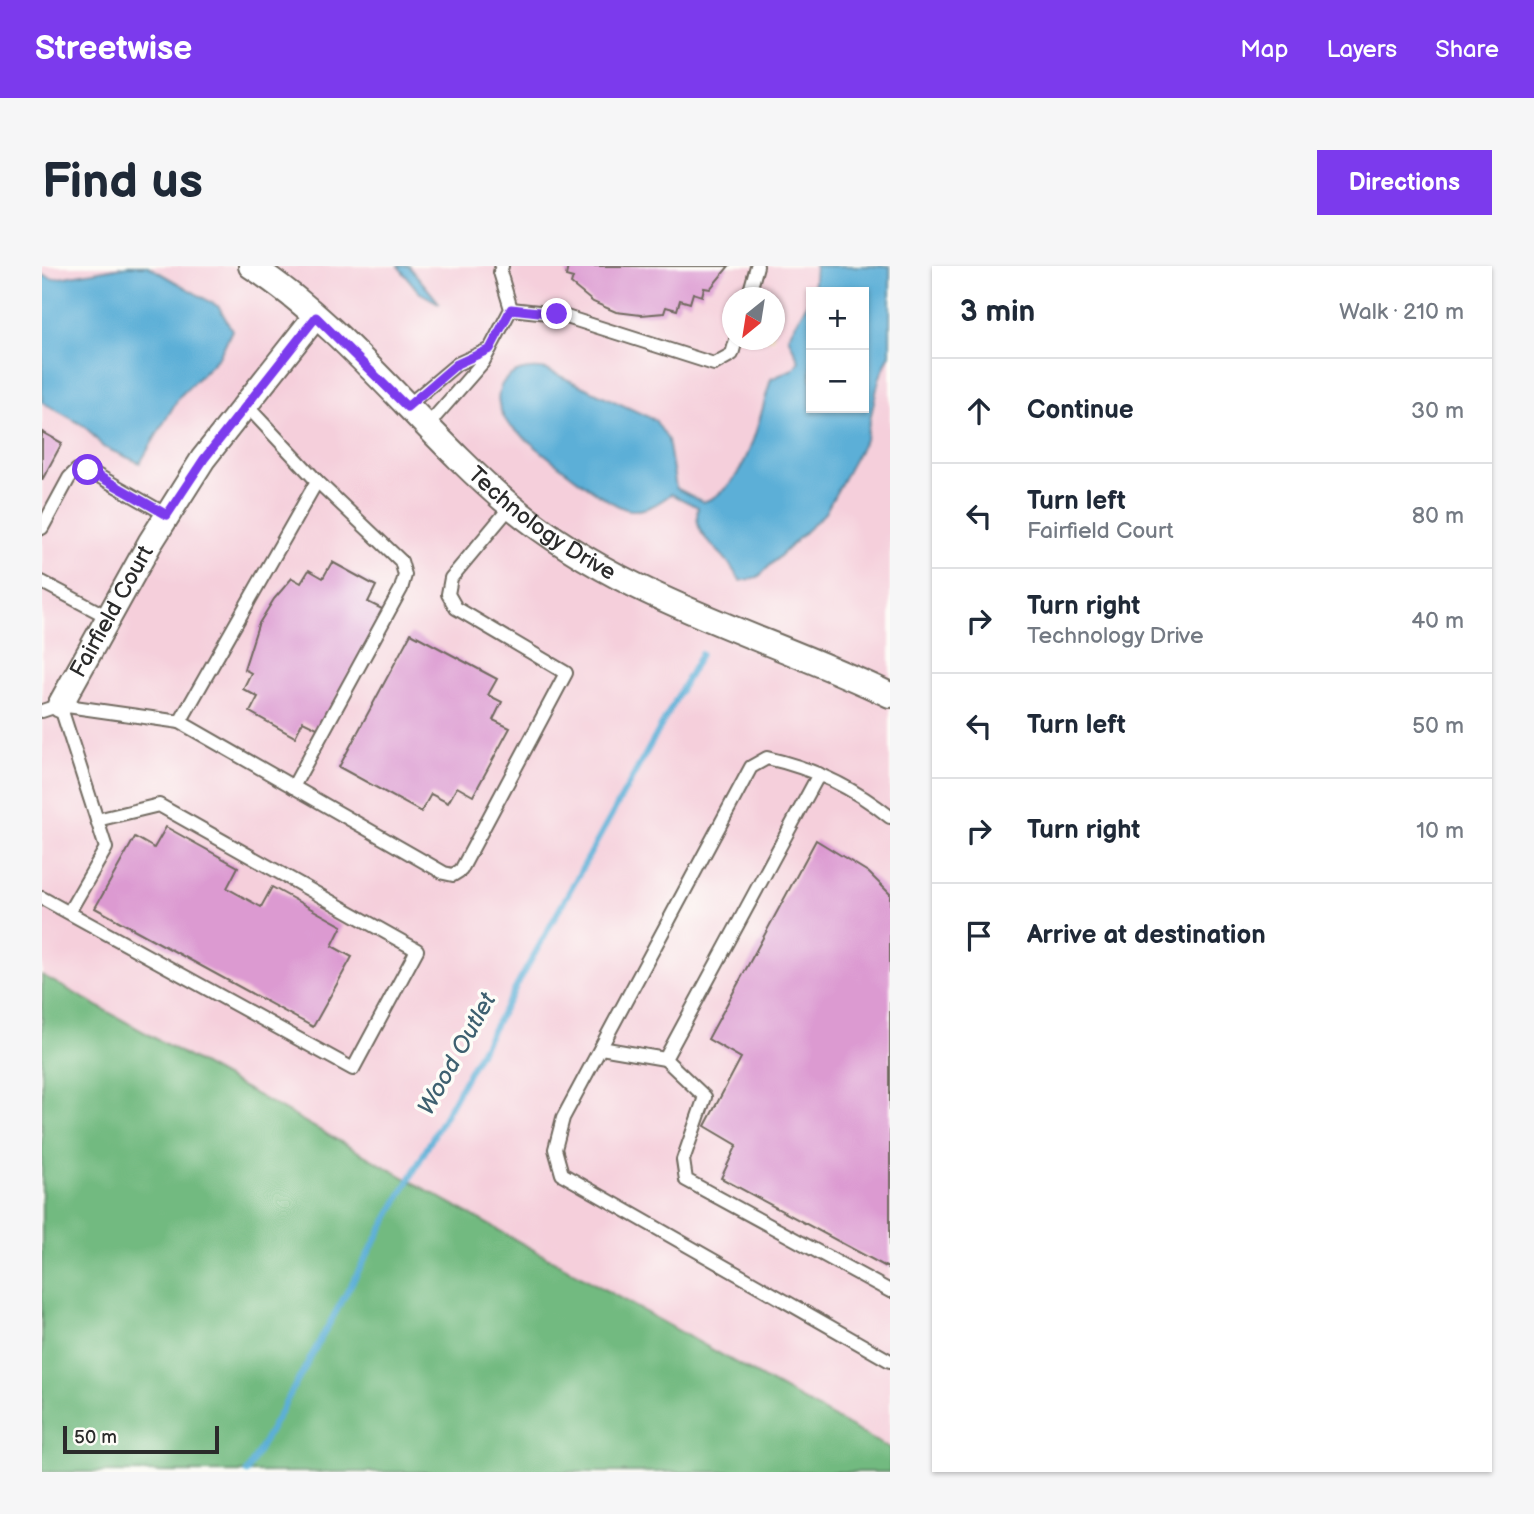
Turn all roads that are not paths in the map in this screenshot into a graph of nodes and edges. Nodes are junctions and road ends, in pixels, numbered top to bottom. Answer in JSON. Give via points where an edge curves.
{"nodes":[{"id":1,"x":251,"y":266,"type":"edge"},
{"id":2,"x":502,"y":266,"type":"edge"},
{"id":3,"x":757,"y":266,"type":"edge"},
{"id":4,"x":751,"y":287,"type":"edge"},
{"id":5,"x":511,"y":309,"type":"junction"},
{"id":6,"x":316,"y":317,"type":"junction"},
{"id":7,"x":490,"y":349,"type":"junction"},
{"id":8,"x":733,"y":350,"type":"edge"},
{"id":9,"x":246,"y":405,"type":"junction"},
{"id":10,"x":407,"y":407,"type":"junction"},
{"id":11,"x":426,"y":427,"type":"junction"},
{"id":12,"x":317,"y":481,"type":"junction"},
{"id":13,"x":511,"y":506,"type":"junction"},
{"id":14,"x":167,"y":515,"type":"junction"},
{"id":15,"x":42,"y":528,"type":"edge"},
{"id":16,"x":42,"y":582,"type":"edge"},
{"id":17,"x":108,"y":617,"type":"junction"},
{"id":18,"x":890,"y":695,"type":"edge"},
{"id":19,"x":51,"y":708,"type":"edge"},
{"id":20,"x":180,"y":722,"type":"junction"},
{"id":21,"x":819,"y":774,"type":"junction"},
{"id":22,"x":293,"y":787,"type":"junction"},
{"id":23,"x":890,"y":817,"type":"edge"},
{"id":24,"x":97,"y":820,"type":"junction"},
{"id":25,"x":42,"y":898,"type":"edge"},
{"id":26,"x":69,"y":912,"type":"junction"},
{"id":27,"x":601,"y":1048,"type":"junction"},
{"id":28,"x":665,"y":1059,"type":"junction"},
{"id":29,"x":890,"y":1291,"type":"edge"},
{"id":30,"x":890,"y":1361,"type":"edge"}],
"edges":[{"from":1,"to":6,"type":"street","name":"Technology Drive"},
{"from":2,"to":5,"type":"lane"},
{"from":3,"to":4,"type":"lane"},
{"from":5,"to":7,"type":"lane"},
{"from":5,"to":8,"type":"lane","via":[[557,314],[715,364]]},
{"from":6,"to":9,"type":"street","name":"Fairfield Court"},
{"from":6,"to":10,"type":"street","name":"Technology Drive"},
{"from":7,"to":10,"type":"lane","via":[[457,364]]},
{"from":7,"to":11,"type":"lane"},
{"from":9,"to":12,"type":"lane"},
{"from":9,"to":14,"type":"street","name":"Fairfield Court"},
{"from":10,"to":11,"type":"street","name":"Technology Drive"},
{"from":11,"to":13,"type":"street","name":"Technology Drive"},
{"from":12,"to":20,"type":"lane"},
{"from":12,"to":22,"type":"lane","via":[[401,561],[405,575]]},
{"from":13,"to":18,"type":"street","name":"Technology Drive","via":[[568,549],[624,582]]},
{"from":13,"to":22,"type":"lane","via":[[451,578],[448,594],[456,608],[566,673],[461,870],[444,873]]},
{"from":14,"to":15,"type":"lane","via":[[88,470],[77,470]]},
{"from":14,"to":17,"type":"street","name":"Fairfield Court"},
{"from":16,"to":17,"type":"lane"},
{"from":17,"to":19,"type":"street","name":"Fairfield Court"},
{"from":19,"to":20,"type":"lane"},
{"from":19,"to":24,"type":"lane"},
{"from":20,"to":22,"type":"lane"},
{"from":21,"to":23,"type":"lane"},
{"from":21,"to":27,"type":"lane","via":[[767,758],[751,767]]},
{"from":21,"to":28,"type":"lane"},
{"from":24,"to":26,"type":"lane","via":[[106,848]]},
{"from":24,"to":26,"type":"lane","via":[[159,804],[418,950],[353,1069]]},
{"from":25,"to":26,"type":"lane"},
{"from":27,"to":28,"type":"lane"},
{"from":27,"to":30,"type":"lane","via":[[563,1118],[555,1149],[562,1174]]},
{"from":28,"to":29,"type":"lane","via":[[705,1097],[683,1160],[686,1180]]}]}
